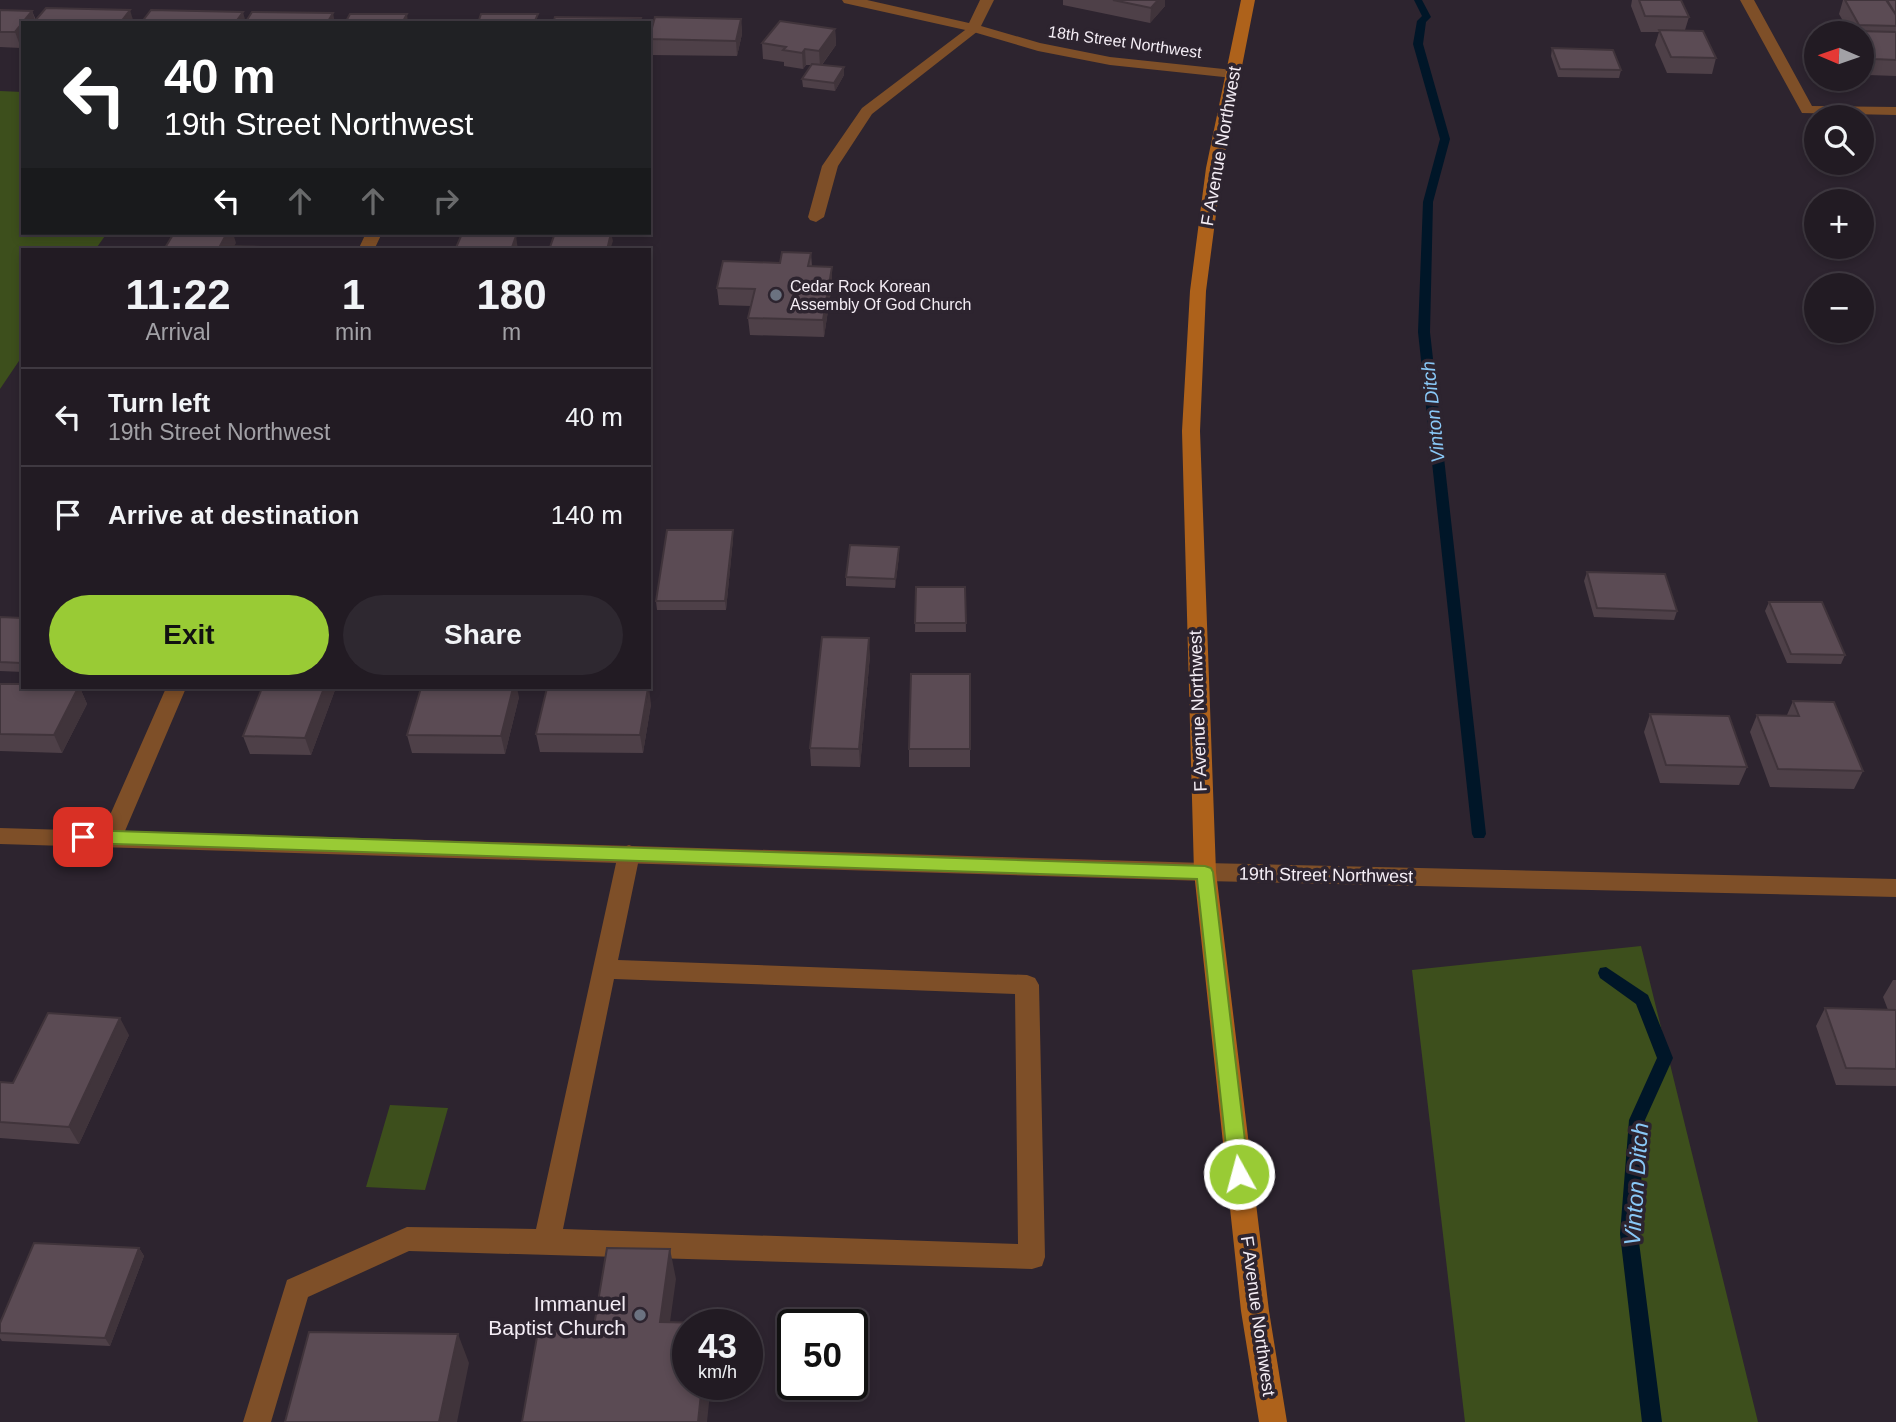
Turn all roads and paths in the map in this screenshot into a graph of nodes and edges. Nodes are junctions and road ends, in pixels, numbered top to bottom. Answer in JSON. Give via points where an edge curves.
{"nodes":[{"id":1,"x":849,"y":0,"type":"edge"},
{"id":2,"x":987,"y":0,"type":"edge"},
{"id":3,"x":1248,"y":0,"type":"edge"},
{"id":4,"x":1747,"y":0,"type":"edge"},
{"id":5,"x":973,"y":28,"type":"junction"},
{"id":6,"x":1233,"y":74,"type":"junction"},
{"id":7,"x":1896,"y":111,"type":"edge"},
{"id":8,"x":816,"y":217,"type":"dead end"},
{"id":9,"x":176,"y":689,"type":"edge"},
{"id":10,"x":0,"y":836,"type":"edge"},
{"id":11,"x":111,"y":837,"type":"junction"},
{"id":12,"x":629,"y":854,"type":"junction"},
{"id":13,"x":1205,"y":872,"type":"junction"},
{"id":14,"x":1896,"y":888,"type":"edge"},
{"id":15,"x":605,"y":969,"type":"junction"},
{"id":16,"x":547,"y":1241,"type":"junction"},
{"id":17,"x":257,"y":1422,"type":"edge"},
{"id":18,"x":1273,"y":1422,"type":"edge"}],
"edges":[{"from":1,"to":5,"type":"street","name":"18th Street Northwest"},
{"from":2,"to":5,"type":"street"},
{"from":3,"to":6,"type":"main road","name":"F Avenue Northwest"},
{"from":4,"to":7,"type":"street","via":[[1807,110]]},
{"from":5,"to":6,"type":"street","name":"18th Street Northwest","via":[[1110,61]]},
{"from":5,"to":8,"type":"street","via":[[867,111],[830,166]]},
{"from":6,"to":13,"type":"main road","name":"F Avenue Northwest","via":[[1214,168],[1198,292],[1191,431]]},
{"from":9,"to":11,"type":"street"},
{"from":10,"to":11,"type":"street","name":"19th Street Northwest"},
{"from":11,"to":12,"type":"street","name":"19th Street Northwest"},
{"from":12,"to":13,"type":"street","name":"19th Street Northwest"},
{"from":12,"to":15,"type":"street"},
{"from":13,"to":14,"type":"street","name":"19th Street Northwest"},
{"from":13,"to":18,"type":"main road","name":"F Avenue Northwest","via":[[1255,1311]]},
{"from":15,"to":16,"type":"street"},
{"from":15,"to":16,"type":"street","via":[[1027,985],[1032,1257]]},
{"from":16,"to":17,"type":"street","via":[[407,1239],[297,1289]]}]}
